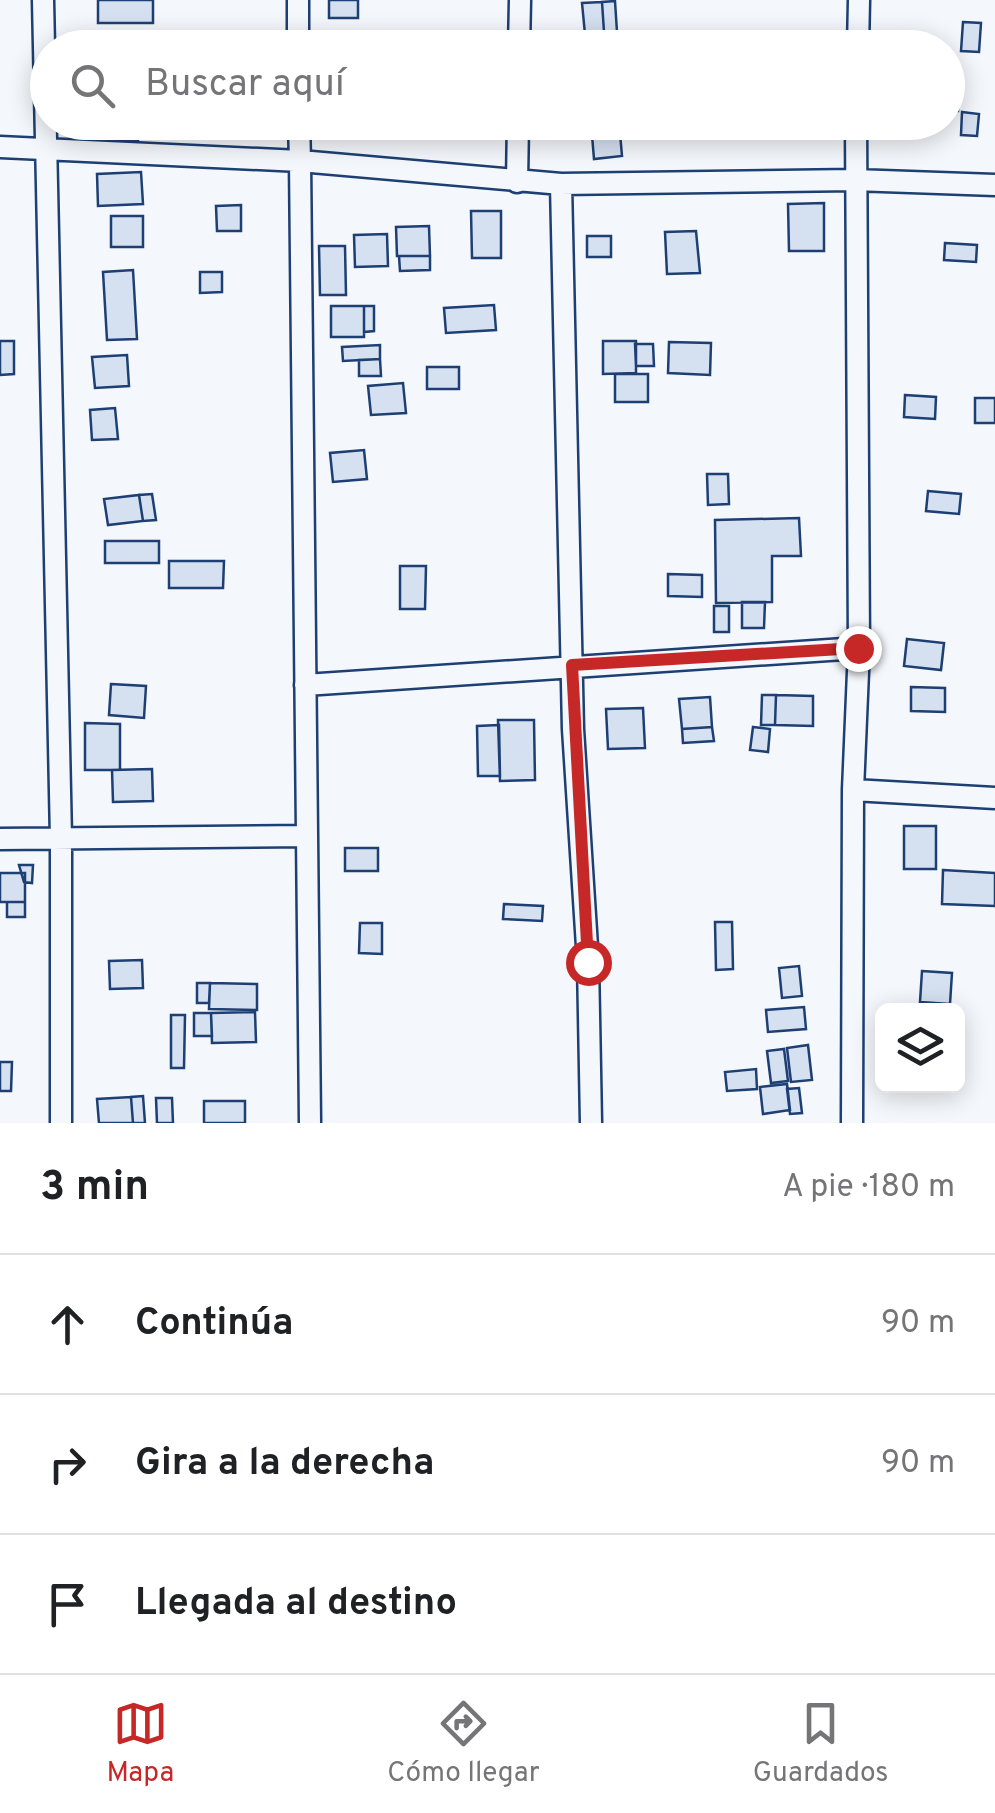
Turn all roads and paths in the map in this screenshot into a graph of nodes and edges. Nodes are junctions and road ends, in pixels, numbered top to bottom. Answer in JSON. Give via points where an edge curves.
{"nodes":[{"id":1,"x":43,"y":0,"type":"edge"},
{"id":2,"x":298,"y":0,"type":"edge"},
{"id":3,"x":520,"y":0,"type":"edge"},
{"id":4,"x":859,"y":0,"type":"edge"},
{"id":5,"x":44,"y":30,"type":"edge"},
{"id":6,"x":298,"y":30,"type":"edge"},
{"id":7,"x":519,"y":30,"type":"edge"},
{"id":8,"x":858,"y":30,"type":"edge"},
{"id":9,"x":46,"y":140,"type":"edge"},
{"id":10,"x":299,"y":140,"type":"edge"},
{"id":11,"x":518,"y":140,"type":"edge"},
{"id":12,"x":855,"y":140,"type":"edge"},
{"id":13,"x":0,"y":147,"type":"edge"},
{"id":14,"x":46,"y":147,"type":"junction"},
{"id":15,"x":300,"y":162,"type":"junction"},
{"id":16,"x":854,"y":180,"type":"junction"},
{"id":17,"x":517,"y":182,"type":"junction"},
{"id":18,"x":561,"y":184,"type":"junction"},
{"id":19,"x":995,"y":185,"type":"edge"},
{"id":20,"x":858,"y":648,"type":"junction"},
{"id":21,"x":572,"y":665,"type":"junction"},
{"id":22,"x":304,"y":685,"type":"junction"},
{"id":23,"x":853,"y":790,"type":"junction"},
{"id":24,"x":995,"y":798,"type":"edge"},
{"id":25,"x":306,"y":836,"type":"junction"},
{"id":26,"x":61,"y":838,"type":"junction"},
{"id":27,"x":0,"y":839,"type":"edge"},
{"id":28,"x":61,"y":1123,"type":"edge"},
{"id":29,"x":310,"y":1123,"type":"edge"},
{"id":30,"x":591,"y":1123,"type":"edge"},
{"id":31,"x":852,"y":1123,"type":"edge"}],
"edges":[{"from":1,"to":5,"type":"street"},
{"from":2,"to":6,"type":"street"},
{"from":3,"to":7,"type":"street"},
{"from":4,"to":8,"type":"street"},
{"from":9,"to":14,"type":"street"},
{"from":10,"to":15,"type":"street"},
{"from":11,"to":17,"type":"street"},
{"from":12,"to":16,"type":"street"},
{"from":13,"to":14,"type":"street"},
{"from":14,"to":15,"type":"street"},
{"from":14,"to":26,"type":"street"},
{"from":15,"to":17,"type":"street"},
{"from":15,"to":22,"type":"street"},
{"from":16,"to":18,"type":"street"},
{"from":16,"to":19,"type":"street"},
{"from":16,"to":20,"type":"street"},
{"from":17,"to":18,"type":"street"},
{"from":18,"to":21,"type":"street"},
{"from":20,"to":21,"type":"street"},
{"from":20,"to":23,"type":"street"},
{"from":21,"to":22,"type":"street"},
{"from":21,"to":30,"type":"street"},
{"from":22,"to":25,"type":"street"},
{"from":23,"to":24,"type":"street"},
{"from":23,"to":31,"type":"street"},
{"from":25,"to":26,"type":"street"},
{"from":25,"to":29,"type":"street"},
{"from":26,"to":27,"type":"street"},
{"from":26,"to":28,"type":"street"}]}
